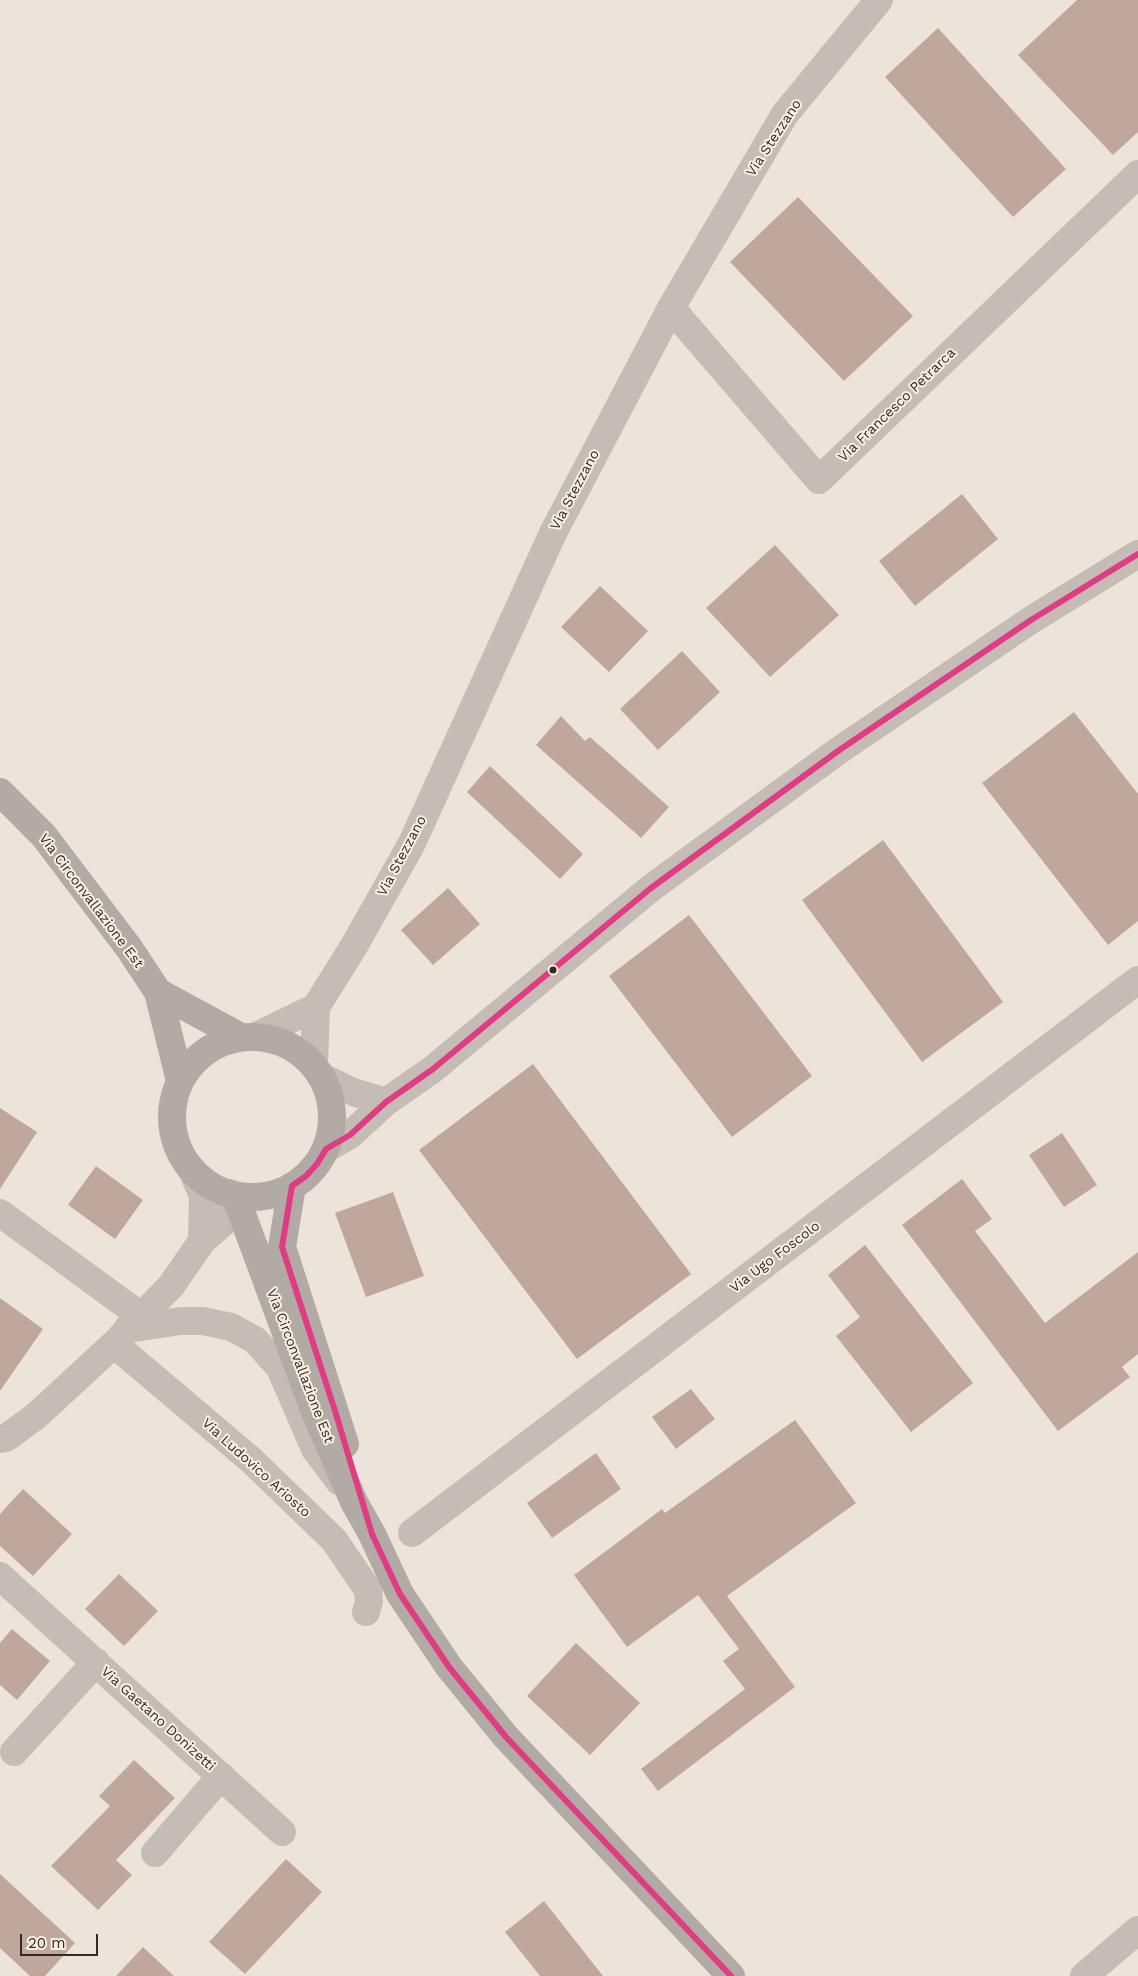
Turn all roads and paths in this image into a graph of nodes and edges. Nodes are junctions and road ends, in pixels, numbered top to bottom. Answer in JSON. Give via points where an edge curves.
{"nodes":[{"id":1,"x":879,"y":0,"type":"edge"},
{"id":2,"x":1138,"y":174,"type":"edge"},
{"id":3,"x":671,"y":308,"type":"junction"},
{"id":4,"x":1138,"y":554,"type":"edge"},
{"id":5,"x":0,"y":792,"type":"edge"},
{"id":6,"x":1138,"y":980,"type":"edge"},
{"id":7,"x":158,"y":992,"type":"junction"},
{"id":8,"x":316,"y":1007,"type":"junction"},
{"id":9,"x":249,"y":1037,"type":"junction"},
{"id":10,"x":318,"y":1071,"type":"junction"},
{"id":11,"x":180,"y":1081,"type":"junction"},
{"id":12,"x":386,"y":1102,"type":"junction"},
{"id":13,"x":326,"y":1149,"type":"junction"},
{"id":14,"x":192,"y":1170,"type":"junction"},
{"id":15,"x":292,"y":1186,"type":"junction"},
{"id":16,"x":232,"y":1194,"type":"junction"},
{"id":17,"x":0,"y":1213,"type":"edge"},
{"id":18,"x":202,"y":1241,"type":"junction"},
{"id":19,"x":127,"y":1330,"type":"junction"},
{"id":20,"x":0,"y":1439,"type":"edge"},
{"id":21,"x":354,"y":1502,"type":"junction"},
{"id":22,"x":412,"y":1533,"type":"dead end"},
{"id":23,"x":372,"y":1534,"type":"junction"},
{"id":24,"x":0,"y":1576,"type":"edge"},
{"id":25,"x":366,"y":1612,"type":"dead end"},
{"id":26,"x":96,"y":1662,"type":"junction"},
{"id":27,"x":14,"y":1752,"type":"dead end"},
{"id":28,"x":221,"y":1776,"type":"junction"},
{"id":29,"x":282,"y":1832,"type":"dead end"},
{"id":30,"x":155,"y":1852,"type":"dead end"},
{"id":31,"x":1138,"y":1930,"type":"edge"},
{"id":32,"x":731,"y":1976,"type":"edge"},
{"id":33,"x":1084,"y":1976,"type":"edge"}],
"edges":[{"from":1,"to":3,"type":"street","name":"Via Stezzano","via":[[785,114]]},
{"from":2,"to":3,"type":"street","name":"Via Francesco Petrarca","via":[[819,480]]},
{"from":3,"to":8,"type":"street","name":"Via Stezzano","via":[[553,533],[411,845]]},
{"from":4,"to":12,"type":"street","via":[[1030,620],[807,774],[651,888],[434,1069]]},
{"from":5,"to":7,"type":"main road","name":"Via Circonvallazione Est","via":[[44,836],[129,948]]},
{"from":6,"to":22,"type":"street","name":"Via Ugo Foscolo"},
{"from":7,"to":9,"type":"main road","name":"Via Circonvallazione Est"},
{"from":7,"to":11,"type":"main road","name":"Via Circonvallazione Est"},
{"from":8,"to":9,"type":"street"},
{"from":8,"to":10,"type":"street","name":"Via Stezzano"},
{"from":9,"to":10,"type":"main road","via":[[273,1039],[288,1045]]},
{"from":9,"to":11,"type":"main road","via":[[222,1042],[206,1051],[191,1064]]},
{"from":10,"to":12,"type":"street","via":[[354,1092]]},
{"from":10,"to":13,"type":"main road","via":[[331,1100],[332,1125]]},
{"from":11,"to":14,"type":"main road","via":[[174,1096],[172,1127],[179,1150]]},
{"from":12,"to":13,"type":"street","via":[[350,1135]]},
{"from":13,"to":15,"type":"main road","via":[[306,1176]]},
{"from":14,"to":16,"type":"main road","via":[[211,1186]]},
{"from":14,"to":18,"type":"street","via":[[203,1196]]},
{"from":15,"to":16,"type":"main road","via":[[264,1196]]},
{"from":15,"to":23,"type":"main road","name":"Via Circonvallazione Est","via":[[282,1247]]},
{"from":16,"to":18,"type":"street","via":[[226,1220]]},
{"from":16,"to":21,"type":"main road","name":"Via Circonvallazione Est","via":[[315,1412]]},
{"from":17,"to":19,"type":"street","name":"Via Ludovico Ariosto"},
{"from":18,"to":19,"type":"street","via":[[171,1286]]},
{"from":19,"to":20,"type":"street","via":[[36,1416]]},
{"from":19,"to":21,"type":"street","via":[[181,1321],[203,1321],[231,1327],[255,1340],[280,1368],[315,1449]]},
{"from":19,"to":25,"type":"street","name":"Via Ludovico Ariosto","via":[[251,1460],[334,1540],[368,1590]]},
{"from":21,"to":23,"type":"main road","name":"Via Circonvallazione Est"},
{"from":23,"to":32,"type":"main road","name":"Via Circonvallazione Est","via":[[400,1594],[449,1667],[506,1737]]},
{"from":24,"to":26,"type":"street","name":"Via Gaetano Donizetti"},
{"from":26,"to":27,"type":"street","name":"Via Gaetano Donizetti"},
{"from":26,"to":28,"type":"street","name":"Via Gaetano Donizetti"},
{"from":28,"to":29,"type":"street","name":"Via Gaetano Donizetti"},
{"from":28,"to":30,"type":"street","name":"Via Gaetano Donizetti"},
{"from":31,"to":33,"type":"street"}]}
